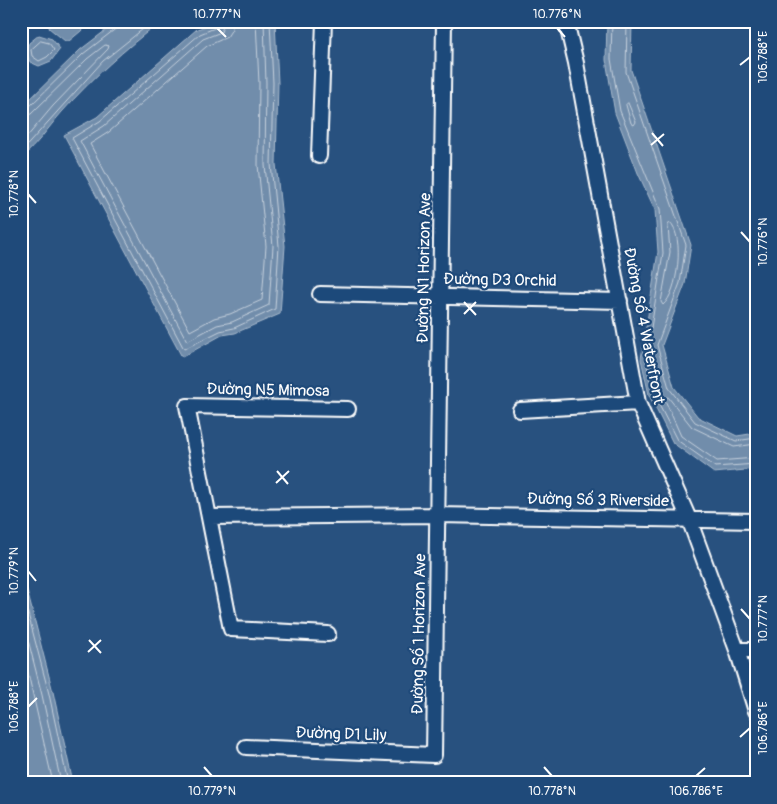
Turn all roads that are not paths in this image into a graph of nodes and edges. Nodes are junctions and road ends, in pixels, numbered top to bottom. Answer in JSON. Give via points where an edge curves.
{"nodes":[{"id":1,"x":324,"y":21,"type":"edge"},
{"id":2,"x":444,"y":21,"type":"edge"},
{"id":3,"x":566,"y":21,"type":"edge"},
{"id":4,"x":318,"y":156,"type":"dead end"},
{"id":5,"x":320,"y":294,"type":"dead end"},
{"id":6,"x":441,"y":296,"type":"junction"},
{"id":7,"x":620,"y":301,"type":"junction"},
{"id":8,"x":638,"y":403,"type":"junction"},
{"id":9,"x":348,"y":409,"type":"dead end"},
{"id":10,"x":520,"y":410,"type":"dead end"},
{"id":11,"x":439,"y":514,"type":"junction"},
{"id":12,"x":209,"y":517,"type":"junction"},
{"id":13,"x":689,"y":519,"type":"junction"},
{"id":14,"x":756,"y":521,"type":"edge"},
{"id":15,"x":328,"y":634,"type":"dead end"},
{"id":16,"x":736,"y":650,"type":"junction"},
{"id":17,"x":756,"y":650,"type":"edge"},
{"id":18,"x":756,"y":711,"type":"edge"},
{"id":19,"x":246,"y":747,"type":"dead end"},
{"id":20,"x":434,"y":755,"type":"joint"}],
"edges":[{"from":1,"to":4,"type":"street"},
{"from":2,"to":6,"type":"street","name":"Đường N1 Horizon Ave"},
{"from":3,"to":7,"type":"street","name":"Đường Số 4 Waterfront"},
{"from":5,"to":6,"type":"street","name":"Đường D3 Orchid"},
{"from":6,"to":7,"type":"street","name":"Đường D3 Orchid"},
{"from":6,"to":11,"type":"street","name":"Đường N1 Horizon Ave"},
{"from":7,"to":8,"type":"street","name":"Đường Số 4 Waterfront"},
{"from":8,"to":10,"type":"street"},
{"from":8,"to":13,"type":"street","name":"Đường Số 4 Waterfront"},
{"from":9,"to":12,"type":"street","name":"Đường N5 Mimosa","via":[[187,406]]},
{"from":11,"to":12,"type":"street","name":"Đường Số 3 Riverside"},
{"from":11,"to":13,"type":"street","name":"Đường Số 3 Riverside"},
{"from":11,"to":20,"type":"street","name":"Đường Số 1 Horizon Ave"},
{"from":12,"to":15,"type":"street","via":[[231,629]]},
{"from":13,"to":14,"type":"street","name":"Đường Số 3 Riverside"},
{"from":13,"to":16,"type":"street","name":"Đường Số 4 Waterfront"},
{"from":16,"to":17,"type":"street"},
{"from":16,"to":18,"type":"street","name":"Đường Số 4 Waterfront"},
{"from":19,"to":20,"type":"street","name":"Đường D1 Lily"}]}
